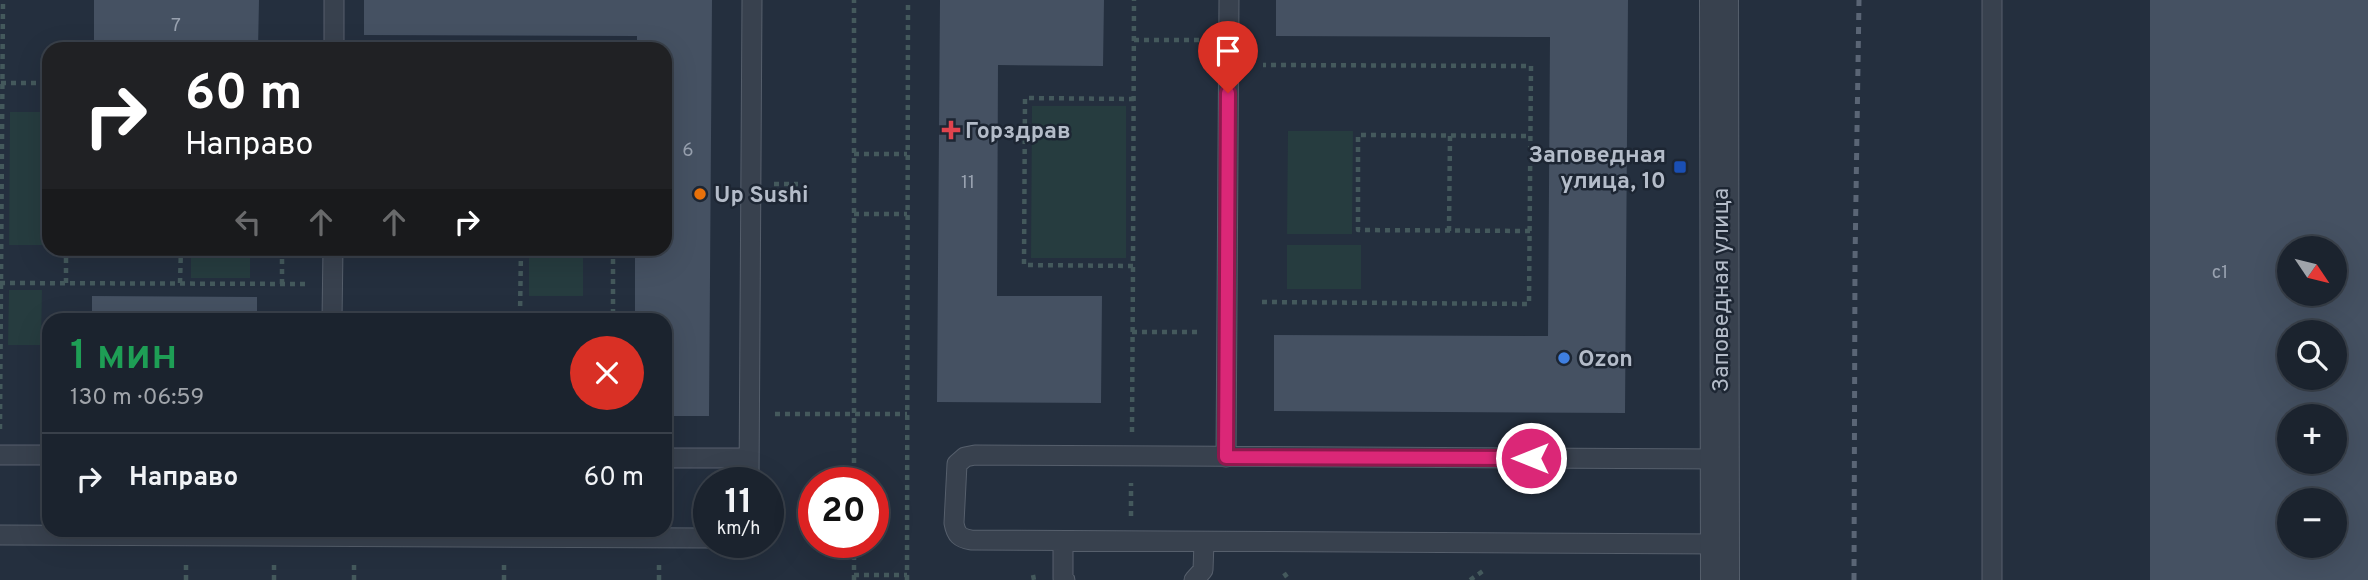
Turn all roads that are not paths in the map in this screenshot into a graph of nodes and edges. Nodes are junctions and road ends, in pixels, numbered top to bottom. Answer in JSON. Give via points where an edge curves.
{"nodes":[{"id":1,"x":334,"y":0,"type":"edge"},
{"id":2,"x":752,"y":0,"type":"edge"},
{"id":3,"x":1229,"y":0,"type":"edge"},
{"id":4,"x":1719,"y":0,"type":"edge"},
{"id":5,"x":1992,"y":0,"type":"edge"},
{"id":6,"x":334,"y":42,"type":"edge"},
{"id":7,"x":333,"y":256,"type":"edge"},
{"id":8,"x":332,"y":313,"type":"edge"},
{"id":9,"x":0,"y":455,"type":"edge"},
{"id":10,"x":42,"y":455,"type":"edge"},
{"id":11,"x":1226,"y":457,"type":"junction"},
{"id":12,"x":672,"y":458,"type":"edge"},
{"id":13,"x":749,"y":458,"type":"junction"},
{"id":14,"x":1720,"y":459,"type":"junction"},
{"id":15,"x":749,"y":467,"type":"edge"},
{"id":16,"x":0,"y":535,"type":"edge"},
{"id":17,"x":42,"y":535,"type":"edge"},
{"id":18,"x":473,"y":537,"type":"edge"},
{"id":19,"x":693,"y":538,"type":"edge"},
{"id":20,"x":1063,"y":541,"type":"junction"},
{"id":21,"x":1204,"y":542,"type":"junction"},
{"id":22,"x":1720,"y":562,"type":"edge"},
{"id":23,"x":1065,"y":580,"type":"edge"},
{"id":24,"x":1194,"y":580,"type":"edge"},
{"id":25,"x":1992,"y":580,"type":"edge"}],
"edges":[{"from":1,"to":6,"type":"lane"},
{"from":2,"to":13,"type":"lane"},
{"from":3,"to":11,"type":"lane"},
{"from":4,"to":14,"type":"street","name":"Заповедная улица"},
{"from":5,"to":25,"type":"lane"},
{"from":7,"to":8,"type":"lane"},
{"from":9,"to":10,"type":"lane"},
{"from":11,"to":14,"type":"lane"},
{"from":11,"to":20,"type":"lane","via":[[975,455],[957,464],[954,523],[962,538]]},
{"from":12,"to":13,"type":"lane"},
{"from":13,"to":15,"type":"lane"},
{"from":14,"to":22,"type":"street","name":"Заповедная улица"},
{"from":16,"to":17,"type":"lane"},
{"from":18,"to":19,"type":"lane"},
{"from":20,"to":21,"type":"lane"},
{"from":20,"to":23,"type":"lane"},
{"from":21,"to":22,"type":"lane"},
{"from":21,"to":24,"type":"lane","via":[[1203,570]]}]}
